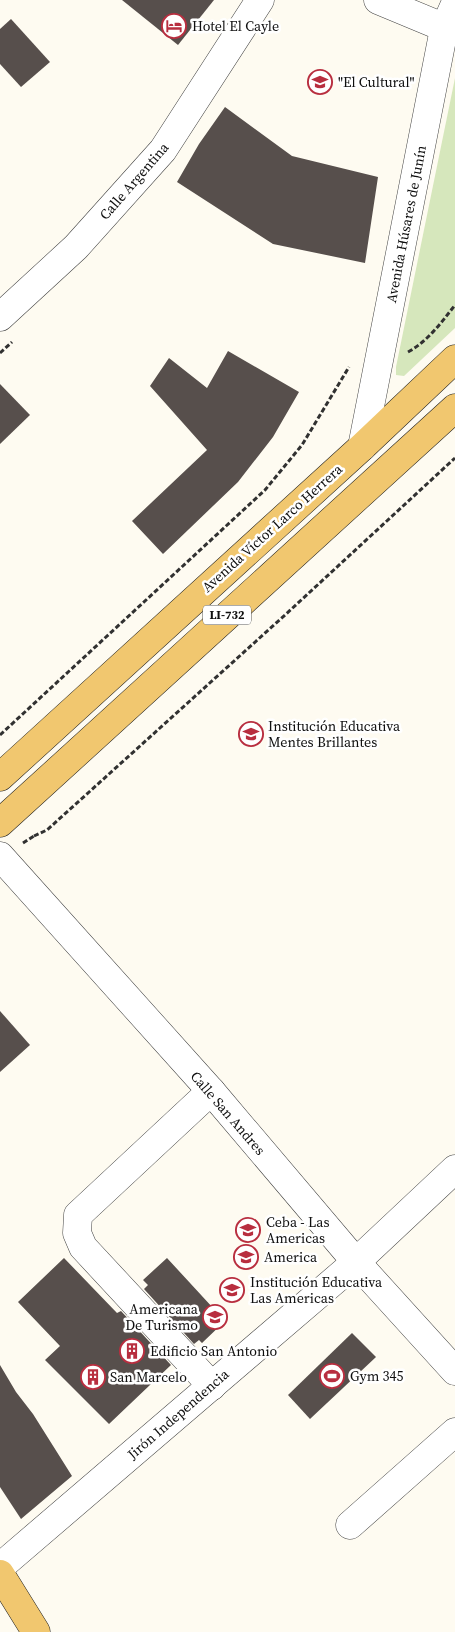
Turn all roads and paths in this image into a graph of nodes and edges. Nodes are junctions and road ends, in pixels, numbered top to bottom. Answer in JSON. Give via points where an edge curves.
{"nodes":[{"id":1,"x":260,"y":0,"type":"edge"},
{"id":2,"x":378,"y":0,"type":"edge"},
{"id":3,"x":455,"y":4,"type":"edge"},
{"id":4,"x":450,"y":30,"type":"edge"},
{"id":5,"x":455,"y":305,"type":"edge"},
{"id":6,"x":0,"y":317,"type":"edge"},
{"id":7,"x":379,"y":359,"type":"junction"},
{"id":8,"x":455,"y":360,"type":"edge"},
{"id":9,"x":455,"y":408,"type":"edge"},
{"id":10,"x":362,"y":447,"type":"junction"},
{"id":11,"x":455,"y":458,"type":"edge"},
{"id":12,"x":0,"y":735,"type":"edge"},
{"id":13,"x":0,"y":777,"type":"edge"},
{"id":14,"x":0,"y":823,"type":"edge"},
{"id":15,"x":34,"y":836,"type":"dead end"},
{"id":16,"x":0,"y":856,"type":"edge"},
{"id":17,"x":211,"y":1091,"type":"junction"},
{"id":18,"x":455,"y":1169,"type":"edge"},
{"id":19,"x":356,"y":1262,"type":"junction"},
{"id":20,"x":455,"y":1371,"type":"edge"},
{"id":21,"x":212,"y":1386,"type":"junction"},
{"id":22,"x":455,"y":1432,"type":"edge"},
{"id":23,"x":350,"y":1525,"type":"dead end"},
{"id":24,"x":0,"y":1567,"type":"edge"},
{"id":25,"x":0,"y":1574,"type":"edge"},
{"id":26,"x":36,"y":1632,"type":"edge"}],
"edges":[{"from":1,"to":6,"type":"street","name":"Calle Argentina","via":[[163,150],[76,247]]},
{"from":2,"to":4,"type":"street"},
{"from":3,"to":4,"type":"street","name":"Avenida Húsares de Junín"},
{"from":4,"to":7,"type":"street","name":"Avenida Húsares de Junín"},
{"from":5,"to":7,"type":"path","via":[[419,346],[406,354]]},
{"from":7,"to":10,"type":"street","name":"Avenida Húsares de Junín"},
{"from":7,"to":12,"type":"path","via":[[354,357],[302,445],[265,490]]},
{"from":8,"to":10,"type":"main road","name":"Avenida Víctor Larco Herrera","number":"LI-732"},
{"from":9,"to":14,"type":"main road","number":"LI-732"},
{"from":10,"to":13,"type":"main road","name":"Avenida Víctor Larco Herrera","number":"LI-732"},
{"from":11,"to":15,"type":"path","via":[[47,830]]},
{"from":16,"to":17,"type":"street","name":"Calle San Andres"},
{"from":17,"to":19,"type":"street","name":"Calle San Andres"},
{"from":17,"to":21,"type":"street","via":[[78,1214],[77,1233],[83,1247]]},
{"from":18,"to":19,"type":"street","name":"Jirón Independencia"},
{"from":19,"to":20,"type":"street","name":"Calle San Andres"},
{"from":19,"to":21,"type":"street","name":"Jirón Independencia"},
{"from":21,"to":24,"type":"street","name":"Jirón Independencia"},
{"from":22,"to":23,"type":"street"},
{"from":25,"to":26,"type":"main road"}]}
